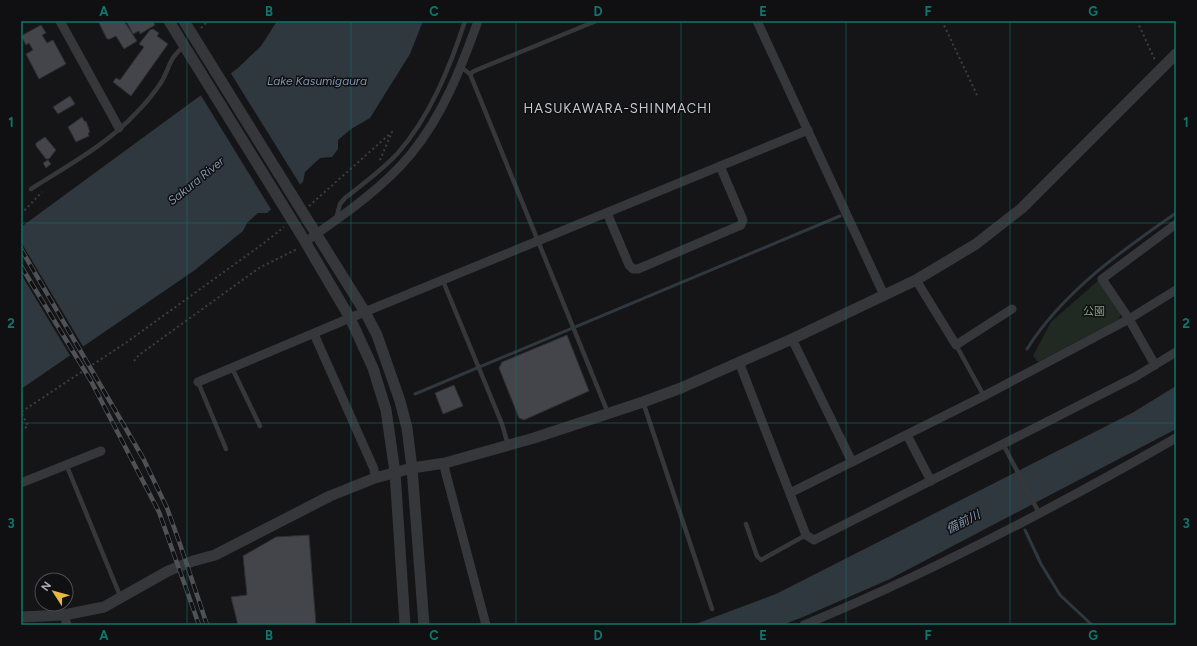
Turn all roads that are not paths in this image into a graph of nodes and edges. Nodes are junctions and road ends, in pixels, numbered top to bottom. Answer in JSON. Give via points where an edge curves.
{"nodes":[{"id":1,"x":60,"y":21,"type":"edge"},
{"id":2,"x":169,"y":21,"type":"edge"},
{"id":3,"x":184,"y":21,"type":"edge"},
{"id":4,"x":465,"y":21,"type":"edge"},
{"id":5,"x":478,"y":21,"type":"edge"},
{"id":6,"x":596,"y":21,"type":"edge"},
{"id":7,"x":757,"y":21,"type":"edge"},
{"id":8,"x":186,"y":49,"type":"junction"},
{"id":9,"x":1176,"y":54,"type":"edge"},
{"id":10,"x":462,"y":67,"type":"junction"},
{"id":11,"x":470,"y":74,"type":"junction"},
{"id":12,"x":119,"y":128,"type":"junction"},
{"id":13,"x":808,"y":130,"type":"junction"},
{"id":14,"x":720,"y":166,"type":"junction"},
{"id":15,"x":31,"y":189,"type":"dead end"},
{"id":16,"x":607,"y":213,"type":"junction"},
{"id":17,"x":336,"y":220,"type":"junction"},
{"id":18,"x":1176,"y":224,"type":"edge"},
{"id":19,"x":316,"y":234,"type":"junction"},
{"id":20,"x":303,"y":237,"type":"junction"},
{"id":21,"x":538,"y":242,"type":"junction"},
{"id":22,"x":916,"y":280,"type":"junction"},
{"id":23,"x":443,"y":281,"type":"junction"},
{"id":24,"x":1176,"y":290,"type":"edge"},
{"id":25,"x":884,"y":295,"type":"junction"},
{"id":26,"x":1012,"y":309,"type":"dead end"},
{"id":27,"x":365,"y":312,"type":"junction"},
{"id":28,"x":350,"y":318,"type":"junction"},
{"id":29,"x":1129,"y":319,"type":"junction"},
{"id":30,"x":314,"y":334,"type":"junction"},
{"id":31,"x":792,"y":339,"type":"junction"},
{"id":32,"x":956,"y":345,"type":"junction"},
{"id":33,"x":1176,"y":352,"type":"edge"},
{"id":34,"x":739,"y":362,"type":"junction"},
{"id":35,"x":1155,"y":365,"type":"junction"},
{"id":36,"x":232,"y":368,"type":"junction"},
{"id":37,"x":198,"y":382,"type":"joint"},
{"id":38,"x":984,"y":396,"type":"junction"},
{"id":39,"x":643,"y":402,"type":"junction"},
{"id":40,"x":609,"y":414,"type":"junction"},
{"id":41,"x":260,"y":426,"type":"dead end"},
{"id":42,"x":907,"y":435,"type":"junction"},
{"id":43,"x":1176,"y":438,"type":"edge"},
{"id":44,"x":1003,"y":444,"type":"junction"},
{"id":45,"x":508,"y":445,"type":"junction"},
{"id":46,"x":226,"y":449,"type":"dead end"},
{"id":47,"x":101,"y":451,"type":"dead end"},
{"id":48,"x":445,"y":462,"type":"junction"},
{"id":49,"x":852,"y":462,"type":"junction"},
{"id":50,"x":66,"y":464,"type":"junction"},
{"id":51,"x":412,"y":468,"type":"junction"},
{"id":52,"x":395,"y":472,"type":"junction"},
{"id":53,"x":375,"y":478,"type":"junction"},
{"id":54,"x":931,"y":481,"type":"junction"},
{"id":55,"x":21,"y":483,"type":"edge"},
{"id":56,"x":790,"y":493,"type":"junction"},
{"id":57,"x":1038,"y":511,"type":"junction"},
{"id":58,"x":746,"y":524,"type":"dead end"},
{"id":59,"x":806,"y":535,"type":"junction"},
{"id":60,"x":121,"y":598,"type":"junction"},
{"id":61,"x":712,"y":609,"type":"dead end"},
{"id":62,"x":21,"y":617,"type":"edge"},
{"id":63,"x":66,"y":620,"type":"edge"},
{"id":64,"x":405,"y":625,"type":"edge"},
{"id":65,"x":424,"y":625,"type":"edge"},
{"id":66,"x":486,"y":625,"type":"edge"},
{"id":67,"x":804,"y":625,"type":"edge"}],
"edges":[{"from":1,"to":12,"type":"street"},
{"from":2,"to":8,"type":"street"},
{"from":3,"to":19,"type":"street","bridge":true},
{"from":4,"to":17,"type":"lane","via":[[444,76],[415,129],[397,154],[345,198],[340,204]]},
{"from":5,"to":10,"type":"street"},
{"from":6,"to":11,"type":"lane"},
{"from":7,"to":13,"type":"street"},
{"from":8,"to":12,"type":"lane","via":[[172,57],[154,92],[138,112]]},
{"from":8,"to":20,"type":"street","bridge":true},
{"from":9,"to":22,"type":"street","via":[[1022,208],[976,244]]},
{"from":10,"to":11,"type":"lane"},
{"from":10,"to":17,"type":"street","via":[[442,108],[410,155]]},
{"from":11,"to":21,"type":"lane"},
{"from":12,"to":15,"type":"lane","via":[[109,138]]},
{"from":13,"to":14,"type":"street"},
{"from":13,"to":25,"type":"street"},
{"from":14,"to":16,"type":"street"},
{"from":14,"to":16,"type":"street","via":[[743,220],[741,225],[638,269],[633,269],[629,265]]},
{"from":16,"to":21,"type":"street"},
{"from":17,"to":19,"type":"street"},
{"from":18,"to":29,"type":"street","via":[[1102,279]]},
{"from":19,"to":20,"type":"street"},
{"from":19,"to":27,"type":"street"},
{"from":20,"to":28,"type":"street"},
{"from":21,"to":23,"type":"street"},
{"from":21,"to":40,"type":"lane"},
{"from":22,"to":25,"type":"street"},
{"from":22,"to":32,"type":"street"},
{"from":23,"to":27,"type":"street"},
{"from":23,"to":45,"type":"lane","via":[[502,424]]},
{"from":24,"to":29,"type":"street"},
{"from":25,"to":31,"type":"street"},
{"from":26,"to":32,"type":"street"},
{"from":27,"to":28,"type":"street"},
{"from":27,"to":51,"type":"street","via":[[377,335],[395,383]]},
{"from":28,"to":30,"type":"street"},
{"from":28,"to":52,"type":"street","via":[[380,389],[386,410]]},
{"from":29,"to":35,"type":"street"},
{"from":29,"to":38,"type":"street"},
{"from":30,"to":36,"type":"street"},
{"from":30,"to":53,"type":"street","via":[[374,469]]},
{"from":31,"to":34,"type":"street"},
{"from":31,"to":49,"type":"street"},
{"from":32,"to":38,"type":"lane"},
{"from":33,"to":35,"type":"street"},
{"from":34,"to":39,"type":"street"},
{"from":34,"to":56,"type":"street"},
{"from":35,"to":44,"type":"street"},
{"from":36,"to":37,"type":"street"},
{"from":36,"to":41,"type":"lane"},
{"from":37,"to":46,"type":"lane"},
{"from":38,"to":42,"type":"street"},
{"from":39,"to":40,"type":"street"},
{"from":39,"to":61,"type":"lane"},
{"from":40,"to":45,"type":"street"},
{"from":42,"to":49,"type":"street"},
{"from":42,"to":54,"type":"street"},
{"from":43,"to":57,"type":"street"},
{"from":44,"to":54,"type":"street"},
{"from":44,"to":57,"type":"lane"},
{"from":45,"to":48,"type":"street"},
{"from":47,"to":50,"type":"street"},
{"from":48,"to":51,"type":"street"},
{"from":48,"to":66,"type":"street","via":[[444,470]]},
{"from":49,"to":56,"type":"street"},
{"from":50,"to":55,"type":"street"},
{"from":50,"to":60,"type":"lane"},
{"from":51,"to":52,"type":"street"},
{"from":51,"to":65,"type":"street"},
{"from":52,"to":53,"type":"street"},
{"from":52,"to":64,"type":"street"},
{"from":53,"to":60,"type":"street","via":[[330,496],[215,555],[168,571]]},
{"from":54,"to":59,"type":"street","via":[[814,540]]},
{"from":56,"to":59,"type":"street"},
{"from":57,"to":67,"type":"street","via":[[876,594]]},
{"from":58,"to":59,"type":"lane","via":[[757,556],[761,560]]},
{"from":60,"to":63,"type":"street"},
{"from":62,"to":63,"type":"street"}]}
